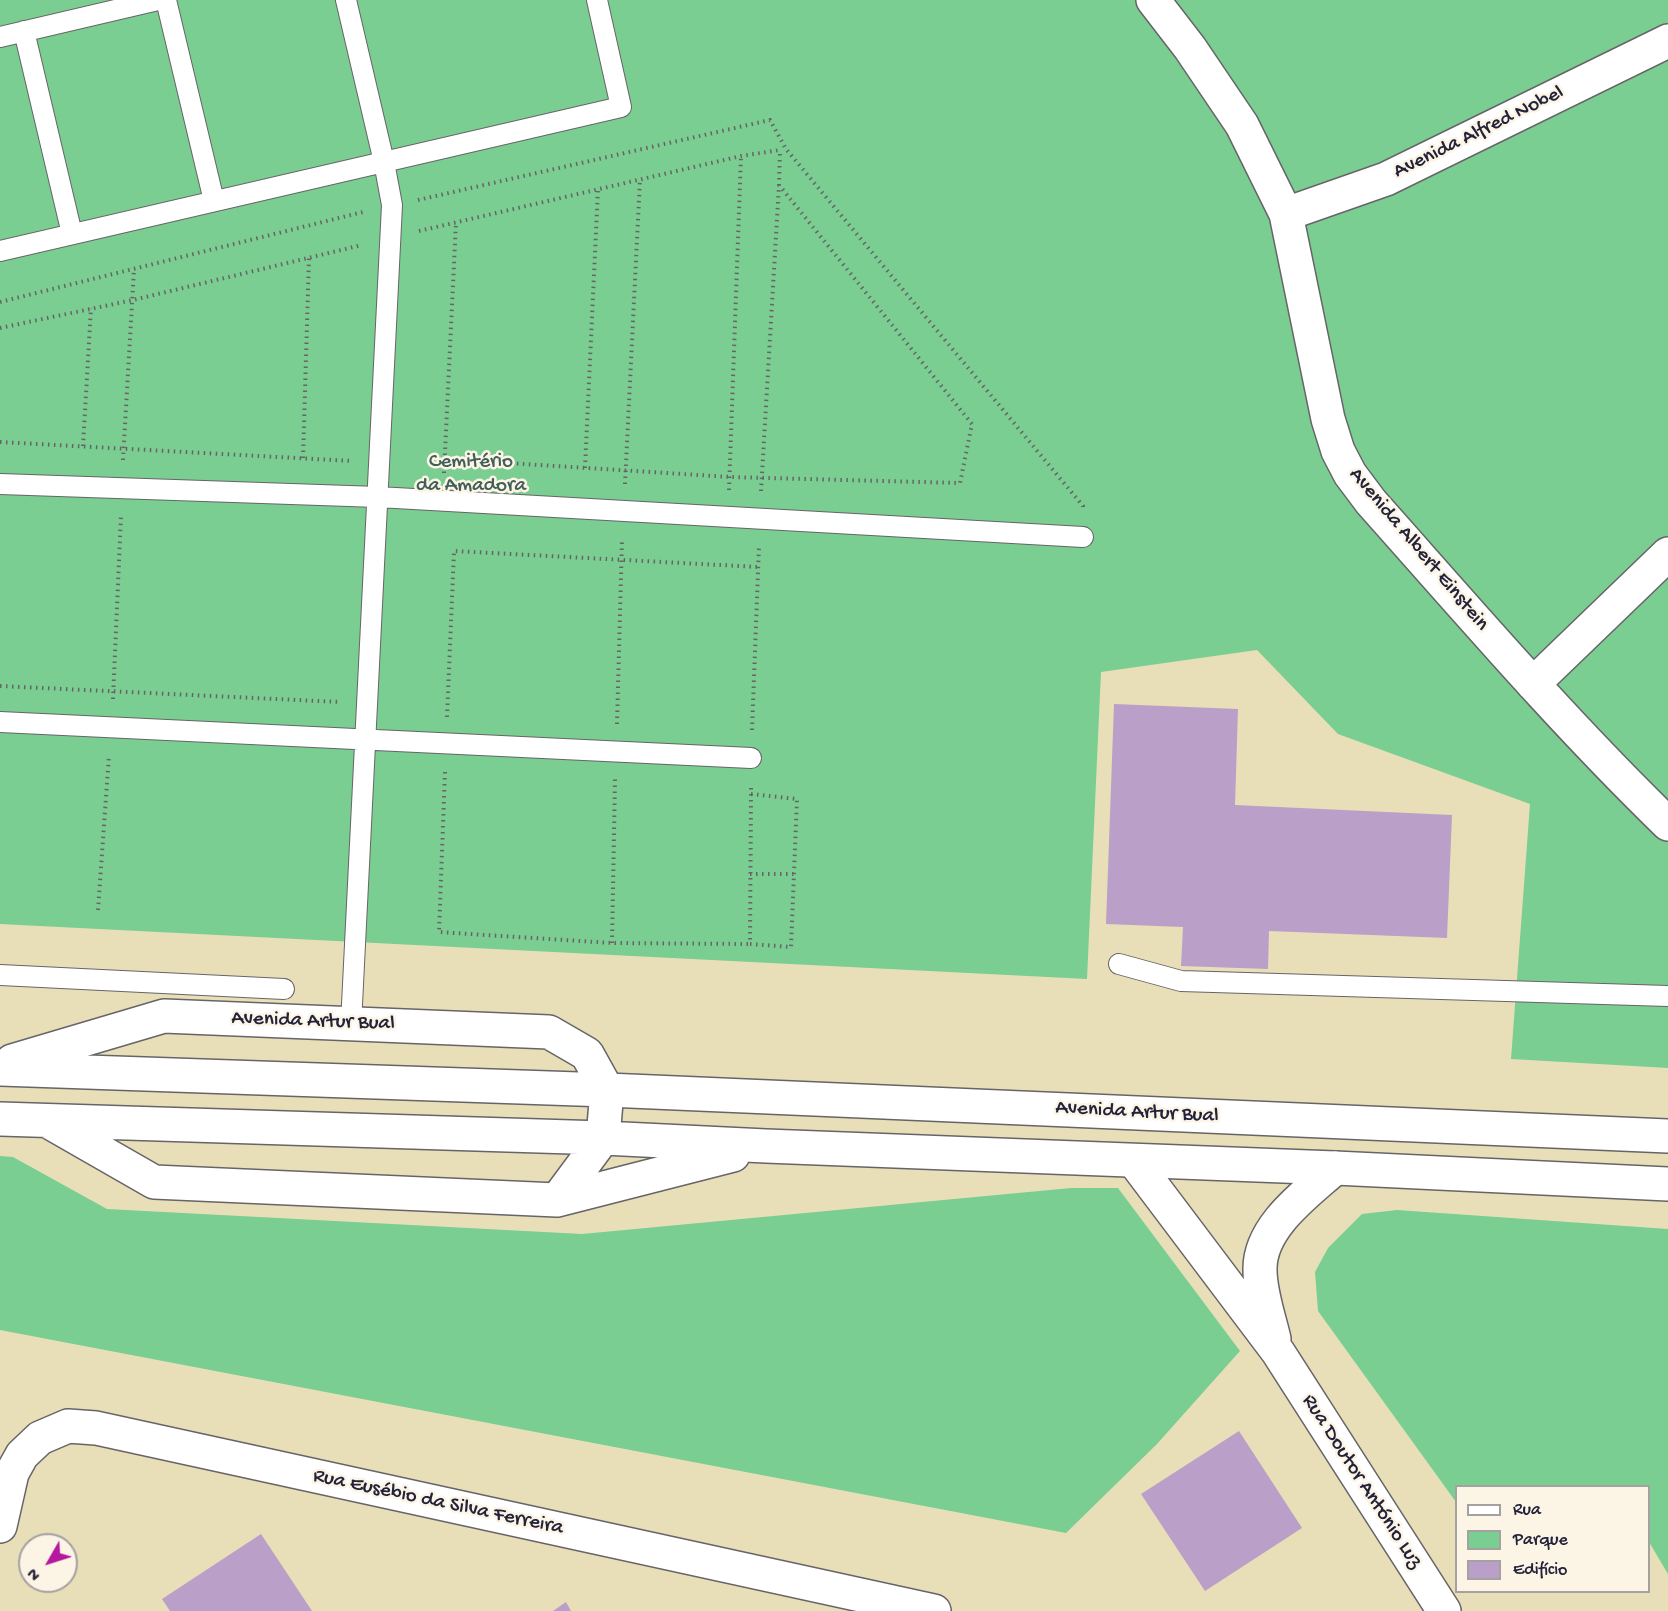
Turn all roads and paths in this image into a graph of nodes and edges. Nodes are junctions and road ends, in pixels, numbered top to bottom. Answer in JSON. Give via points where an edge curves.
{"nodes":[{"id":1,"x":158,"y":0,"type":"edge"},
{"id":2,"x":166,"y":0,"type":"edge"},
{"id":3,"x":346,"y":0,"type":"edge"},
{"id":4,"x":597,"y":0,"type":"edge"},
{"id":5,"x":1153,"y":0,"type":"edge"},
{"id":6,"x":24,"y":31,"type":"junction"},
{"id":7,"x":0,"y":37,"type":"edge"},
{"id":8,"x":1668,"y":41,"type":"edge"},
{"id":9,"x":786,"y":148,"type":"junction"},
{"id":10,"x":780,"y":150,"type":"junction"},
{"id":11,"x":741,"y":156,"type":"junction"},
{"id":12,"x":384,"y":162,"type":"junction"},
{"id":13,"x":640,"y":179,"type":"junction"},
{"id":14,"x":779,"y":185,"type":"junction"},
{"id":15,"x":598,"y":189,"type":"junction"},
{"id":16,"x":214,"y":201,"type":"junction"},
{"id":17,"x":392,"y":205,"type":"junction"},
{"id":18,"x":1286,"y":214,"type":"junction"},
{"id":19,"x":456,"y":222,"type":"junction"},
{"id":20,"x":72,"y":234,"type":"junction"},
{"id":21,"x":390,"y":237,"type":"junction"},
{"id":22,"x":0,"y":250,"type":"edge"},
{"id":23,"x":309,"y":258,"type":"junction"},
{"id":24,"x":134,"y":269,"type":"junction"},
{"id":25,"x":133,"y":300,"type":"junction"},
{"id":26,"x":0,"y":302,"type":"edge"},
{"id":27,"x":91,"y":308,"type":"junction"},
{"id":28,"x":0,"y":328,"type":"edge"},
{"id":29,"x":0,"y":442,"type":"edge"},
{"id":30,"x":83,"y":446,"type":"junction"},
{"id":31,"x":124,"y":448,"type":"junction"},
{"id":32,"x":303,"y":458,"type":"junction"},
{"id":33,"x":445,"y":459,"type":"junction"},
{"id":34,"x":379,"y":462,"type":"junction"},
{"id":35,"x":585,"y":468,"type":"junction"},
{"id":36,"x":626,"y":471,"type":"junction"},
{"id":37,"x":730,"y":477,"type":"junction"},
{"id":38,"x":762,"y":478,"type":"junction"},
{"id":39,"x":0,"y":484,"type":"edge"},
{"id":40,"x":122,"y":489,"type":"junction"},
{"id":41,"x":378,"y":497,"type":"junction"},
{"id":42,"x":443,"y":501,"type":"junction"},
{"id":43,"x":623,"y":511,"type":"junction"},
{"id":44,"x":728,"y":517,"type":"junction"},
{"id":45,"x":760,"y":519,"type":"junction"},
{"id":46,"x":1083,"y":537,"type":"joint"},
{"id":47,"x":1668,"y":554,"type":"edge"},
{"id":48,"x":1533,"y":684,"type":"junction"},
{"id":49,"x":0,"y":686,"type":"edge"},
{"id":50,"x":113,"y":692,"type":"junction"},
{"id":51,"x":368,"y":703,"type":"junction"},
{"id":52,"x":0,"y":722,"type":"edge"},
{"id":53,"x":111,"y":728,"type":"junction"},
{"id":54,"x":365,"y":740,"type":"junction"},
{"id":55,"x":616,"y":752,"type":"junction"},
{"id":56,"x":751,"y":758,"type":"junction"},
{"id":57,"x":751,"y":794,"type":"junction"},
{"id":58,"x":1668,"y":824,"type":"edge"},
{"id":59,"x":750,"y":874,"type":"junction"},
{"id":60,"x":794,"y":874,"type":"junction"},
{"id":61,"x":98,"y":910,"type":"dead end"},
{"id":62,"x":612,"y":943,"type":"dead end"},
{"id":63,"x":1119,"y":964,"type":"dead end"},
{"id":64,"x":0,"y":975,"type":"edge"},
{"id":65,"x":168,"y":983,"type":"junction"},
{"id":66,"x":284,"y":989,"type":"dead end"},
{"id":67,"x":1668,"y":996,"type":"edge"},
{"id":68,"x":164,"y":1016,"type":"junction"},
{"id":69,"x":351,"y":1023,"type":"junction"},
{"id":70,"x":0,"y":1064,"type":"edge"},
{"id":71,"x":0,"y":1069,"type":"edge"},
{"id":72,"x":607,"y":1090,"type":"junction"},
{"id":73,"x":0,"y":1119,"type":"edge"},
{"id":74,"x":46,"y":1121,"type":"junction"},
{"id":75,"x":1668,"y":1136,"type":"edge"},
{"id":76,"x":603,"y":1138,"type":"junction"},
{"id":77,"x":766,"y":1146,"type":"junction"},
{"id":78,"x":1134,"y":1161,"type":"junction"},
{"id":79,"x":1335,"y":1168,"type":"junction"},
{"id":80,"x":1668,"y":1184,"type":"edge"},
{"id":81,"x":557,"y":1200,"type":"junction"},
{"id":82,"x":1278,"y":1352,"type":"junction"},
{"id":83,"x":0,"y":1526,"type":"edge"},
{"id":84,"x":934,"y":1611,"type":"edge"},
{"id":85,"x":1444,"y":1611,"type":"edge"}],
"edges":[{"from":1,"to":6,"type":"lane"},
{"from":2,"to":16,"type":"lane"},
{"from":3,"to":12,"type":"lane"},
{"from":4,"to":12,"type":"lane","via":[[621,107]]},
{"from":5,"to":18,"type":"street","name":"Avenida Albert Einstein","via":[[1242,125]]},
{"from":6,"to":7,"type":"lane"},
{"from":6,"to":20,"type":"lane"},
{"from":8,"to":18,"type":"street","name":"Avenida Alfred Nobel","via":[[1386,179]]},
{"from":9,"to":10,"type":"path"},
{"from":9,"to":17,"type":"path","via":[[770,120]]},
{"from":9,"to":46,"type":"path","via":[[1083,506]]},
{"from":10,"to":11,"type":"path"},
{"from":10,"to":14,"type":"path"},
{"from":11,"to":13,"type":"path"},
{"from":11,"to":37,"type":"path"},
{"from":12,"to":16,"type":"lane"},
{"from":12,"to":17,"type":"lane"},
{"from":13,"to":15,"type":"path"},
{"from":13,"to":36,"type":"path"},
{"from":14,"to":38,"type":"path"},
{"from":14,"to":38,"type":"path","via":[[972,424],[960,483]]},
{"from":15,"to":19,"type":"path"},
{"from":15,"to":35,"type":"path"},
{"from":16,"to":20,"type":"lane"},
{"from":17,"to":21,"type":"lane"},
{"from":17,"to":24,"type":"path"},
{"from":18,"to":48,"type":"street","name":"Avenida Albert Einstein","via":[[1328,419],[1350,474]]},
{"from":19,"to":21,"type":"path"},
{"from":19,"to":33,"type":"path"},
{"from":20,"to":22,"type":"lane"},
{"from":21,"to":23,"type":"path"},
{"from":21,"to":34,"type":"lane"},
{"from":23,"to":25,"type":"path"},
{"from":23,"to":32,"type":"path"},
{"from":24,"to":25,"type":"path"},
{"from":24,"to":26,"type":"path"},
{"from":25,"to":27,"type":"path"},
{"from":25,"to":31,"type":"path"},
{"from":27,"to":28,"type":"path"},
{"from":27,"to":30,"type":"path"},
{"from":29,"to":30,"type":"path"},
{"from":30,"to":31,"type":"path"},
{"from":31,"to":32,"type":"path"},
{"from":31,"to":40,"type":"path"},
{"from":32,"to":34,"type":"path"},
{"from":33,"to":35,"type":"path"},
{"from":33,"to":42,"type":"path"},
{"from":34,"to":41,"type":"lane"},
{"from":35,"to":36,"type":"path"},
{"from":36,"to":37,"type":"path"},
{"from":36,"to":43,"type":"path"},
{"from":37,"to":38,"type":"path"},
{"from":37,"to":44,"type":"path"},
{"from":38,"to":45,"type":"path"},
{"from":39,"to":40,"type":"lane"},
{"from":40,"to":41,"type":"lane"},
{"from":40,"to":50,"type":"path"},
{"from":41,"to":42,"type":"lane"},
{"from":41,"to":51,"type":"lane"},
{"from":42,"to":43,"type":"lane"},
{"from":43,"to":44,"type":"lane"},
{"from":43,"to":55,"type":"path"},
{"from":44,"to":45,"type":"lane"},
{"from":45,"to":46,"type":"lane"},
{"from":45,"to":56,"type":"path"},
{"from":47,"to":48,"type":"street"},
{"from":48,"to":58,"type":"street","name":"Avenida Albert Einstein"},
{"from":49,"to":50,"type":"path"},
{"from":50,"to":51,"type":"path"},
{"from":50,"to":53,"type":"path"},
{"from":51,"to":54,"type":"lane"},
{"from":52,"to":53,"type":"lane"},
{"from":53,"to":54,"type":"lane"},
{"from":53,"to":61,"type":"path"},
{"from":54,"to":55,"type":"lane"},
{"from":54,"to":69,"type":"lane"},
{"from":55,"to":56,"type":"lane"},
{"from":55,"to":62,"type":"path"},
{"from":56,"to":57,"type":"path"},
{"from":57,"to":59,"type":"path"},
{"from":57,"to":60,"type":"path","via":[[796,800]]},
{"from":59,"to":60,"type":"path"},
{"from":59,"to":60,"type":"path","via":[[750,944],[791,946]]},
{"from":63,"to":67,"type":"lane","via":[[1181,981]]},
{"from":64,"to":65,"type":"lane"},
{"from":65,"to":66,"type":"lane"},
{"from":65,"to":68,"type":"lane"},
{"from":68,"to":69,"type":"street","name":"Avenida Artur Bual"},
{"from":68,"to":70,"type":"street","name":"Avenida Artur Bual"},
{"from":69,"to":72,"type":"street","name":"Avenida Artur Bual","via":[[549,1032],[587,1054]]},
{"from":71,"to":72,"type":"street","name":"Avenida Artur Bual"},
{"from":72,"to":75,"type":"street","name":"Avenida Artur Bual"},
{"from":72,"to":76,"type":"street"},
{"from":73,"to":74,"type":"street"},
{"from":74,"to":76,"type":"street"},
{"from":74,"to":81,"type":"street","via":[[154,1182]]},
{"from":76,"to":77,"type":"street"},
{"from":76,"to":81,"type":"street"},
{"from":77,"to":78,"type":"street"},
{"from":77,"to":81,"type":"street"},
{"from":78,"to":79,"type":"street"},
{"from":78,"to":82,"type":"street","name":"Rua Doutor António Luz"},
{"from":79,"to":80,"type":"street"},
{"from":79,"to":82,"type":"street","name":"Rua Doutor António Luz","via":[[1292,1205],[1274,1228],[1262,1254],[1260,1281]]},
{"from":82,"to":85,"type":"street","name":"Rua Doutor António Luz"},
{"from":83,"to":84,"type":"street","name":"Rua Eusébio da Silva Ferreira","via":[[12,1473],[22,1455],[40,1438],[68,1426],[96,1428]]}]}
